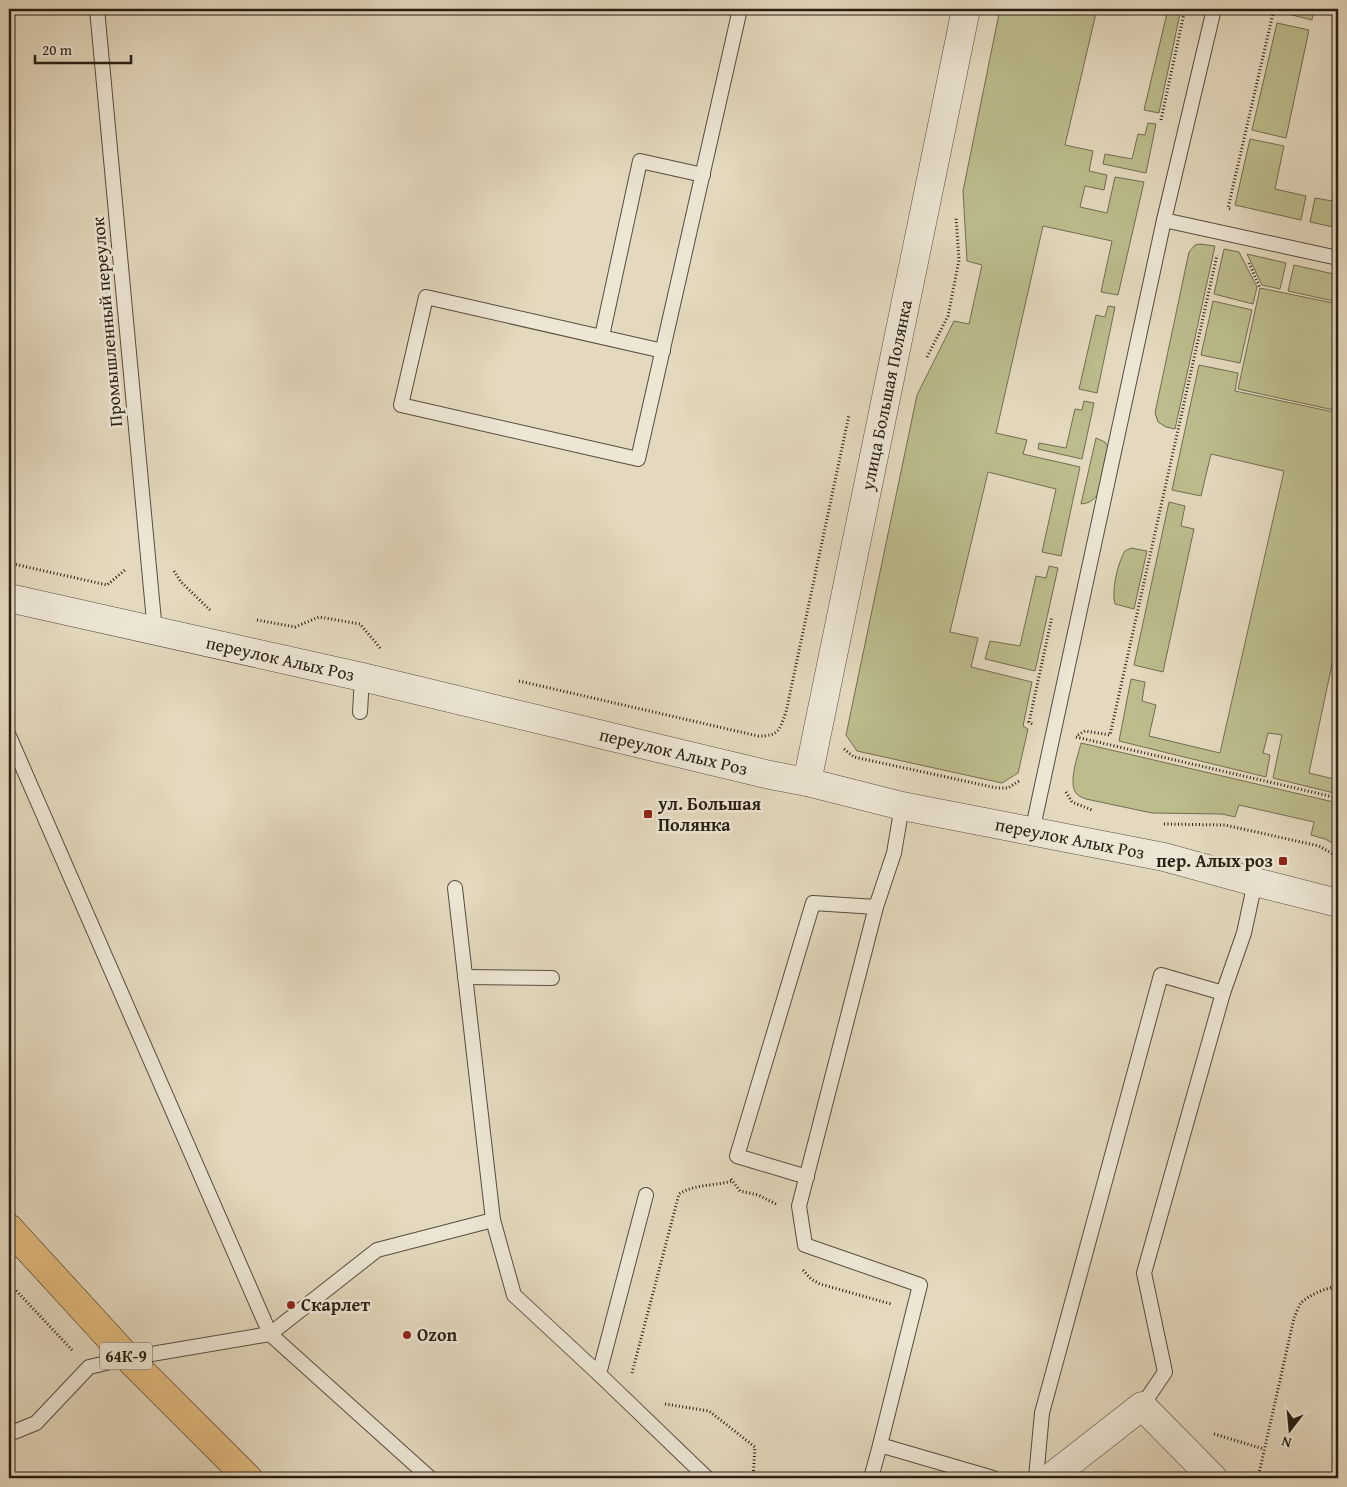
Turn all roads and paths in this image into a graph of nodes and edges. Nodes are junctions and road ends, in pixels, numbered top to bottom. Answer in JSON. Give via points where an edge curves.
{"nodes":[{"id":1,"x":97,"y":9,"type":"edge"},
{"id":2,"x":740,"y":9,"type":"edge"},
{"id":3,"x":966,"y":9,"type":"edge"},
{"id":4,"x":1214,"y":9,"type":"edge"},
{"id":5,"x":1274,"y":9,"type":"edge"},
{"id":6,"x":703,"y":175,"type":"junction"},
{"id":7,"x":1237,"y":210,"type":"dead end"},
{"id":8,"x":1164,"y":220,"type":"junction"},
{"id":9,"x":1218,"y":250,"type":"dead end"},
{"id":10,"x":1338,"y":258,"type":"edge"},
{"id":11,"x":1248,"y":262,"type":"dead end"},
{"id":12,"x":1260,"y":288,"type":"dead end"},
{"id":13,"x":602,"y":336,"type":"junction"},
{"id":14,"x":663,"y":351,"type":"junction"},
{"id":15,"x":849,"y":415,"type":"dead end"},
{"id":16,"x":9,"y":563,"type":"edge"},
{"id":17,"x":149,"y":567,"type":"junction"},
{"id":18,"x":9,"y":598,"type":"edge"},
{"id":19,"x":218,"y":612,"type":"dead end"},
{"id":20,"x":256,"y":620,"type":"dead end"},
{"id":21,"x":156,"y":632,"type":"junction"},
{"id":22,"x":389,"y":651,"type":"dead end"},
{"id":23,"x":362,"y":677,"type":"junction"},
{"id":24,"x":515,"y":680,"type":"dead end"},
{"id":25,"x":360,"y":712,"type":"dead end"},
{"id":26,"x":9,"y":736,"type":"edge"},
{"id":27,"x":842,"y":748,"type":"dead end"},
{"id":28,"x":1043,"y":781,"type":"junction"},
{"id":29,"x":807,"y":782,"type":"junction"},
{"id":30,"x":1338,"y":798,"type":"edge"},
{"id":31,"x":902,"y":806,"type":"junction"},
{"id":32,"x":1093,"y":810,"type":"dead end"},
{"id":33,"x":1160,"y":824,"type":"dead end"},
{"id":34,"x":1032,"y":832,"type":"junction"},
{"id":35,"x":1338,"y":857,"type":"edge"},
{"id":36,"x":1254,"y":882,"type":"junction"},
{"id":37,"x":455,"y":888,"type":"dead end"},
{"id":38,"x":1338,"y":902,"type":"edge"},
{"id":39,"x":876,"y":906,"type":"junction"},
{"id":40,"x":465,"y":977,"type":"junction"},
{"id":41,"x":552,"y":978,"type":"dead end"},
{"id":42,"x":1223,"y":993,"type":"junction"},
{"id":43,"x":807,"y":1176,"type":"junction"},
{"id":44,"x":646,"y":1195,"type":"dead end"},
{"id":45,"x":777,"y":1205,"type":"dead end"},
{"id":46,"x":493,"y":1220,"type":"junction"},
{"id":47,"x":9,"y":1228,"type":"edge"},
{"id":48,"x":801,"y":1269,"type":"dead end"},
{"id":49,"x":9,"y":1283,"type":"edge"},
{"id":50,"x":1338,"y":1288,"type":"edge"},
{"id":51,"x":897,"y":1308,"type":"dead end"},
{"id":52,"x":270,"y":1334,"type":"junction"},
{"id":53,"x":128,"y":1358,"type":"junction"},
{"id":54,"x":89,"y":1367,"type":"junction"},
{"id":55,"x":599,"y":1374,"type":"junction"},
{"id":56,"x":631,"y":1380,"type":"dead end"},
{"id":57,"x":658,"y":1402,"type":"dead end"},
{"id":58,"x":1142,"y":1406,"type":"junction"},
{"id":59,"x":9,"y":1434,"type":"edge"},
{"id":60,"x":880,"y":1444,"type":"junction"},
{"id":61,"x":248,"y":1478,"type":"edge"},
{"id":62,"x":430,"y":1478,"type":"edge"},
{"id":63,"x":707,"y":1478,"type":"edge"},
{"id":64,"x":753,"y":1478,"type":"edge"},
{"id":65,"x":871,"y":1478,"type":"edge"},
{"id":66,"x":993,"y":1478,"type":"edge"},
{"id":67,"x":1036,"y":1478,"type":"edge"},
{"id":68,"x":1050,"y":1478,"type":"edge"},
{"id":69,"x":1213,"y":1478,"type":"edge"},
{"id":70,"x":1258,"y":1478,"type":"edge"}],
"edges":[{"from":1,"to":17,"type":"lane","name":"Промышленный переулок"},
{"from":2,"to":6,"type":"lane"},
{"from":3,"to":29,"type":"street","name":"улица Большая Полянка"},
{"from":4,"to":8,"type":"lane"},
{"from":5,"to":7,"type":"path","via":[[1228,208]]},
{"from":6,"to":13,"type":"lane","via":[[640,161]]},
{"from":6,"to":14,"type":"lane"},
{"from":8,"to":10,"type":"lane"},
{"from":8,"to":28,"type":"lane"},
{"from":9,"to":30,"type":"path","via":[[1110,735],[1085,730],[1074,737]]},
{"from":11,"to":12,"type":"path"},
{"from":13,"to":14,"type":"lane"},
{"from":13,"to":14,"type":"lane","via":[[426,297],[401,405],[638,459]]},
{"from":15,"to":24,"type":"path","via":[[786,712],[779,730],[770,736],[758,736]]},
{"from":16,"to":17,"type":"path","via":[[107,585],[132,565]]},
{"from":17,"to":19,"type":"path","via":[[173,570],[208,610]]},
{"from":17,"to":21,"type":"lane","name":"Промышленный переулок"},
{"from":18,"to":21,"type":"street","name":"переулок Алых Роз"},
{"from":20,"to":22,"type":"path","via":[[295,628],[319,617],[360,624],[380,648]]},
{"from":21,"to":23,"type":"street","name":"переулок Алых Роз"},
{"from":23,"to":25,"type":"lane"},
{"from":23,"to":29,"type":"street","name":"переулок Алых Роз"},
{"from":26,"to":52,"type":"lane"},
{"from":27,"to":28,"type":"path","via":[[854,757],[997,788],[1008,788],[1024,778]]},
{"from":28,"to":32,"type":"path","via":[[1064,785],[1072,802]]},
{"from":28,"to":34,"type":"lane"},
{"from":29,"to":31,"type":"street","name":"переулок Алых Роз"},
{"from":31,"to":34,"type":"street","name":"переулок Алых Роз"},
{"from":31,"to":39,"type":"lane","via":[[894,853]]},
{"from":33,"to":35,"type":"path","via":[[1225,825],[1319,846]]},
{"from":34,"to":36,"type":"street","name":"переулок Алых Роз","via":[[1164,857]]},
{"from":36,"to":38,"type":"street","name":"переулок Алых Роз"},
{"from":36,"to":42,"type":"lane","via":[[1244,933]]},
{"from":37,"to":40,"type":"lane"},
{"from":39,"to":43,"type":"lane"},
{"from":39,"to":43,"type":"lane","via":[[813,903],[737,1156]]},
{"from":40,"to":41,"type":"lane"},
{"from":40,"to":46,"type":"lane"},
{"from":42,"to":58,"type":"lane","via":[[1144,1273],[1165,1372]]},
{"from":42,"to":67,"type":"lane","via":[[1161,975],[1042,1413]]},
{"from":43,"to":60,"type":"lane","via":[[799,1206],[805,1245],[920,1285]]},
{"from":44,"to":55,"type":"lane"},
{"from":45,"to":56,"type":"path","via":[[758,1195],[740,1191],[732,1181],[679,1194]]},
{"from":46,"to":52,"type":"lane","via":[[377,1250]]},
{"from":46,"to":55,"type":"lane","via":[[514,1295]]},
{"from":47,"to":53,"type":"main road","number":"64К-9"},
{"from":48,"to":51,"type":"path","via":[[820,1284]]},
{"from":49,"to":54,"type":"path"},
{"from":50,"to":70,"type":"path","via":[[1318,1292],[1301,1304],[1294,1318]]},
{"from":52,"to":53,"type":"lane"},
{"from":52,"to":62,"type":"lane"},
{"from":53,"to":54,"type":"lane"},
{"from":53,"to":61,"type":"main road","number":"64К-9"},
{"from":54,"to":59,"type":"lane","via":[[36,1423]]},
{"from":55,"to":63,"type":"lane"},
{"from":57,"to":64,"type":"path","via":[[709,1411],[755,1447]]},
{"from":58,"to":68,"type":"street"},
{"from":58,"to":69,"type":"street"},
{"from":60,"to":65,"type":"lane"},
{"from":60,"to":66,"type":"lane"}]}
